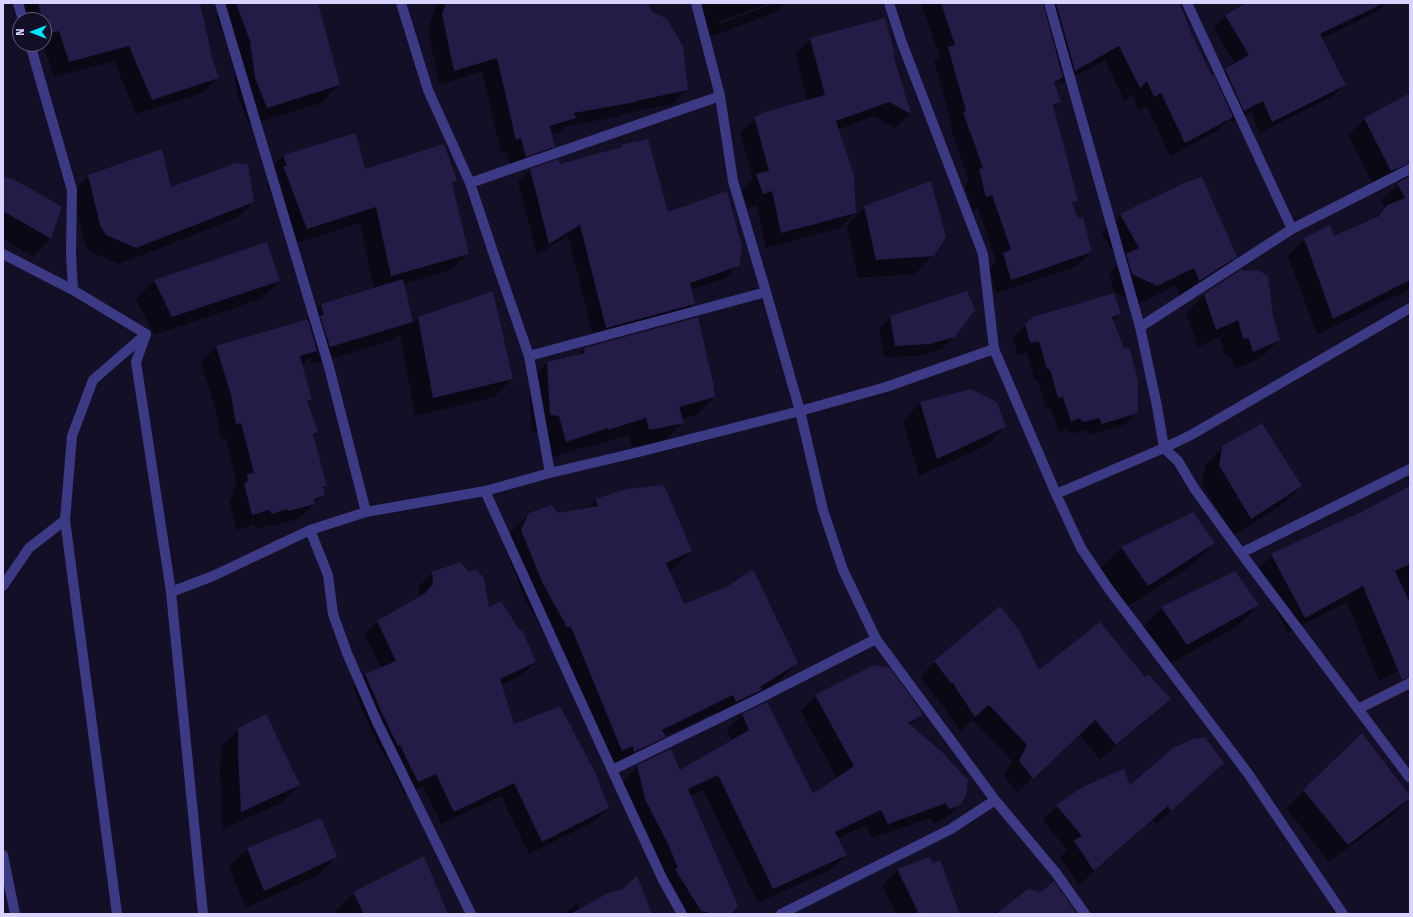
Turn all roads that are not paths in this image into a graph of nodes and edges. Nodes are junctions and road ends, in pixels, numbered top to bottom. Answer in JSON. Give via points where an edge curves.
{"nodes":[{"id":1,"x":220,"y":3,"type":"edge"},
{"id":2,"x":401,"y":3,"type":"edge"},
{"id":3,"x":696,"y":3,"type":"edge"},
{"id":4,"x":889,"y":3,"type":"edge"},
{"id":5,"x":1049,"y":3,"type":"edge"},
{"id":6,"x":1187,"y":3,"type":"edge"},
{"id":7,"x":32,"y":52,"type":"edge"},
{"id":8,"x":720,"y":96,"type":"junction"},
{"id":9,"x":1410,"y":170,"type":"edge"},
{"id":10,"x":470,"y":183,"type":"junction"},
{"id":11,"x":1292,"y":229,"type":"junction"},
{"id":12,"x":3,"y":254,"type":"edge"},
{"id":13,"x":73,"y":290,"type":"junction"},
{"id":14,"x":766,"y":292,"type":"junction"},
{"id":15,"x":1410,"y":308,"type":"edge"},
{"id":16,"x":1140,"y":326,"type":"junction"},
{"id":17,"x":146,"y":334,"type":"junction"},
{"id":18,"x":994,"y":350,"type":"junction"},
{"id":19,"x":529,"y":356,"type":"junction"},
{"id":20,"x":800,"y":411,"type":"junction"},
{"id":21,"x":1164,"y":448,"type":"junction"},
{"id":22,"x":1410,"y":469,"type":"edge"},
{"id":23,"x":550,"y":473,"type":"junction"},
{"id":24,"x":485,"y":492,"type":"junction"},
{"id":25,"x":1056,"y":494,"type":"junction"},
{"id":26,"x":366,"y":512,"type":"junction"},
{"id":27,"x":65,"y":520,"type":"junction"},
{"id":28,"x":310,"y":530,"type":"junction"},
{"id":29,"x":1241,"y":553,"type":"junction"},
{"id":30,"x":3,"y":586,"type":"edge"},
{"id":31,"x":171,"y":592,"type":"junction"},
{"id":32,"x":876,"y":639,"type":"junction"},
{"id":33,"x":1410,"y":683,"type":"edge"},
{"id":34,"x":1358,"y":709,"type":"junction"},
{"id":35,"x":612,"y":770,"type":"junction"},
{"id":36,"x":1410,"y":778,"type":"edge"},
{"id":37,"x":995,"y":800,"type":"junction"},
{"id":38,"x":3,"y":855,"type":"edge"},
{"id":39,"x":15,"y":914,"type":"edge"},
{"id":40,"x":117,"y":914,"type":"edge"},
{"id":41,"x":203,"y":914,"type":"edge"},
{"id":42,"x":471,"y":914,"type":"edge"},
{"id":43,"x":682,"y":914,"type":"edge"},
{"id":44,"x":781,"y":914,"type":"edge"},
{"id":45,"x":1085,"y":914,"type":"edge"},
{"id":46,"x":1343,"y":914,"type":"edge"}],
"edges":[{"from":1,"to":26,"type":"street","via":[[329,367]]},
{"from":2,"to":10,"type":"street","via":[[428,90]]},
{"from":3,"to":8,"type":"street"},
{"from":4,"to":18,"type":"street","via":[[983,254]]},
{"from":5,"to":16,"type":"street"},
{"from":6,"to":11,"type":"street"},
{"from":7,"to":13,"type":"street","via":[[72,190]]},
{"from":8,"to":10,"type":"street"},
{"from":8,"to":14,"type":"street","via":[[733,181]]},
{"from":9,"to":11,"type":"street"},
{"from":10,"to":19,"type":"street"},
{"from":11,"to":16,"type":"street"},
{"from":12,"to":13,"type":"street"},
{"from":13,"to":17,"type":"street"},
{"from":14,"to":19,"type":"street"},
{"from":14,"to":20,"type":"street"},
{"from":15,"to":21,"type":"street","via":[[1191,435]]},
{"from":16,"to":21,"type":"street"},
{"from":17,"to":27,"type":"street","via":[[93,380],[72,436]]},
{"from":17,"to":31,"type":"street","via":[[136,362]]},
{"from":18,"to":20,"type":"street","via":[[886,387]]},
{"from":18,"to":25,"type":"street"},
{"from":19,"to":23,"type":"street"},
{"from":20,"to":23,"type":"street"},
{"from":20,"to":32,"type":"street","via":[[823,510],[843,570]]},
{"from":21,"to":25,"type":"street"},
{"from":21,"to":29,"type":"street","via":[[1178,461],[1194,488]]},
{"from":22,"to":29,"type":"street"},
{"from":23,"to":24,"type":"street"},
{"from":24,"to":26,"type":"street"},
{"from":24,"to":35,"type":"street"},
{"from":25,"to":46,"type":"street","via":[[1081,548],[1108,588],[1247,772]]},
{"from":26,"to":28,"type":"street"},
{"from":27,"to":30,"type":"street","via":[[29,548]]},
{"from":27,"to":40,"type":"street"},
{"from":28,"to":31,"type":"street","via":[[214,576]]},
{"from":28,"to":42,"type":"street","via":[[328,575],[333,614],[347,653],[377,722]]},
{"from":29,"to":34,"type":"street"},
{"from":31,"to":41,"type":"street"},
{"from":32,"to":35,"type":"street"},
{"from":32,"to":37,"type":"street"},
{"from":33,"to":34,"type":"street"},
{"from":34,"to":36,"type":"street"},
{"from":35,"to":43,"type":"street","via":[[662,878]]},
{"from":37,"to":44,"type":"street","via":[[951,829]]},
{"from":37,"to":45,"type":"street","via":[[1056,873]]},
{"from":38,"to":39,"type":"street"}]}
